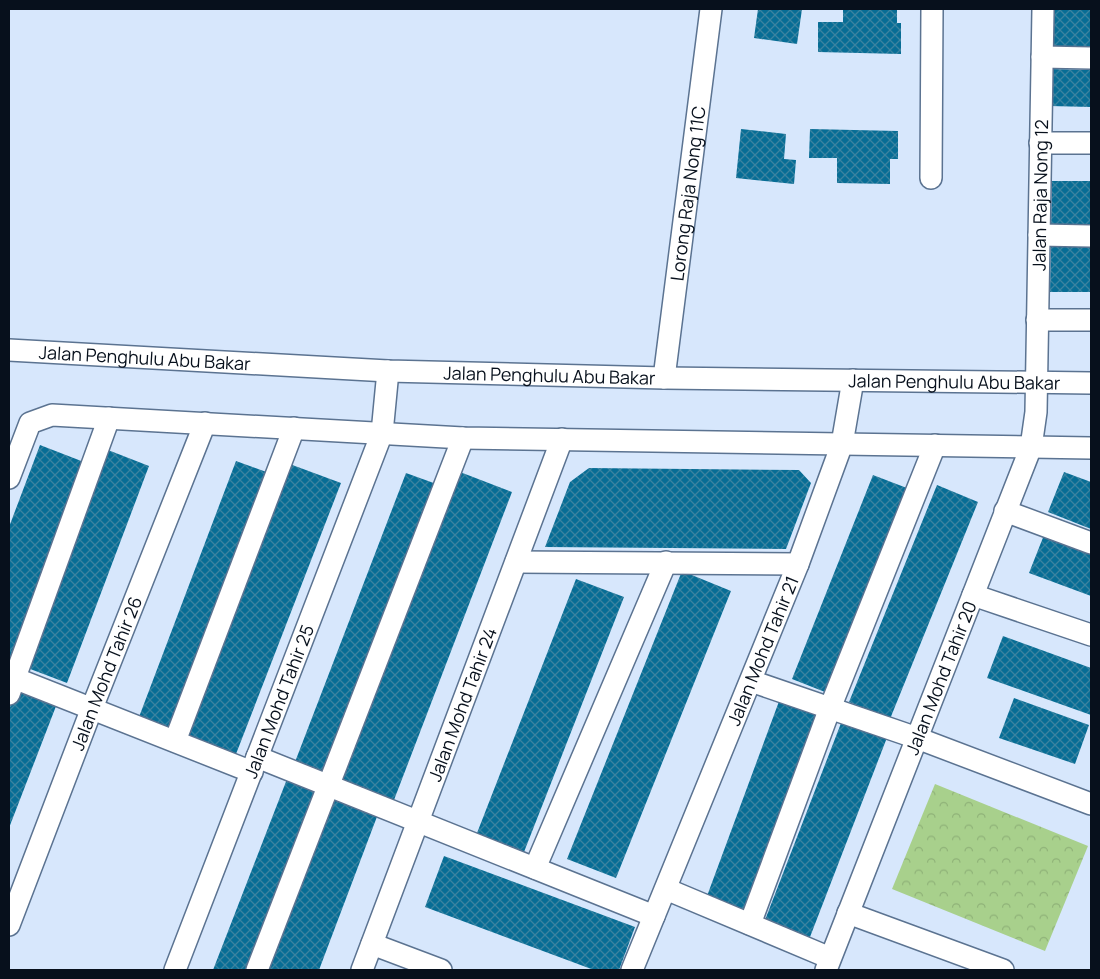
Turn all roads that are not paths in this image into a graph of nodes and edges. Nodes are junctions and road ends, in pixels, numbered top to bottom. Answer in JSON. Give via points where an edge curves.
{"nodes":[{"id":1,"x":711,"y":9,"type":"edge"},
{"id":2,"x":932,"y":9,"type":"edge"},
{"id":3,"x":1043,"y":9,"type":"edge"},
{"id":4,"x":1042,"y":57,"type":"junction"},
{"id":5,"x":1091,"y":58,"type":"edge"},
{"id":6,"x":1040,"y":143,"type":"junction"},
{"id":7,"x":1091,"y":143,"type":"edge"},
{"id":8,"x":931,"y":178,"type":"dead end"},
{"id":9,"x":1039,"y":235,"type":"junction"},
{"id":10,"x":1091,"y":236,"type":"edge"},
{"id":11,"x":1038,"y":320,"type":"junction"},
{"id":12,"x":1091,"y":320,"type":"edge"},
{"id":13,"x":9,"y":350,"type":"edge"},
{"id":14,"x":388,"y":371,"type":"junction"},
{"id":15,"x":664,"y":378,"type":"junction"},
{"id":16,"x":853,"y":380,"type":"junction"},
{"id":17,"x":1036,"y":382,"type":"junction"},
{"id":18,"x":1091,"y":383,"type":"edge"},
{"id":19,"x":110,"y":418,"type":"junction"},
{"id":20,"x":205,"y":423,"type":"junction"},
{"id":21,"x":294,"y":428,"type":"junction"},
{"id":22,"x":382,"y":433,"type":"junction"},
{"id":23,"x":462,"y":438,"type":"junction"},
{"id":24,"x":562,"y":440,"type":"junction"},
{"id":25,"x":842,"y":444,"type":"junction"},
{"id":26,"x":935,"y":445,"type":"junction"},
{"id":27,"x":1031,"y":447,"type":"junction"},
{"id":28,"x":1091,"y":448,"type":"edge"},
{"id":29,"x":9,"y":478,"type":"edge"},
{"id":30,"x":1005,"y":511,"type":"junction"},
{"id":31,"x":1091,"y":543,"type":"edge"},
{"id":32,"x":516,"y":562,"type":"junction"},
{"id":33,"x":666,"y":562,"type":"junction"},
{"id":34,"x":798,"y":564,"type":"junction"},
{"id":35,"x":972,"y":595,"type":"junction"},
{"id":36,"x":1091,"y":636,"type":"edge"},
{"id":37,"x":751,"y":681,"type":"junction"},
{"id":38,"x":11,"y":683,"type":"edge"},
{"id":39,"x":92,"y":708,"type":"junction"},
{"id":40,"x":830,"y":708,"type":"junction"},
{"id":41,"x":917,"y":738,"type":"junction"},
{"id":42,"x":175,"y":741,"type":"junction"},
{"id":43,"x":254,"y":765,"type":"junction"},
{"id":44,"x":328,"y":785,"type":"junction"},
{"id":45,"x":1091,"y":804,"type":"edge"},
{"id":46,"x":418,"y":821,"type":"junction"},
{"id":47,"x":535,"y":868,"type":"junction"},
{"id":48,"x":666,"y":889,"type":"junction"},
{"id":49,"x":848,"y":913,"type":"junction"},
{"id":50,"x":654,"y":916,"type":"junction"},
{"id":51,"x":750,"y":924,"type":"junction"},
{"id":52,"x":9,"y":925,"type":"edge"},
{"id":53,"x":372,"y":944,"type":"junction"},
{"id":54,"x":828,"y":964,"type":"edge"},
{"id":55,"x":175,"y":970,"type":"edge"},
{"id":56,"x":257,"y":970,"type":"edge"},
{"id":57,"x":362,"y":970,"type":"edge"},
{"id":58,"x":441,"y":970,"type":"edge"},
{"id":59,"x":632,"y":970,"type":"edge"},
{"id":60,"x":1003,"y":970,"type":"edge"}],
"edges":[{"from":1,"to":15,"type":"street","name":"Lorong Raja Nong 11C"},
{"from":2,"to":8,"type":"street"},
{"from":3,"to":4,"type":"street","name":"Jalan Raja Nong 12"},
{"from":4,"to":5,"type":"street"},
{"from":4,"to":6,"type":"street","name":"Jalan Raja Nong 12"},
{"from":6,"to":7,"type":"street"},
{"from":6,"to":9,"type":"street","name":"Jalan Raja Nong 12"},
{"from":9,"to":10,"type":"street"},
{"from":9,"to":11,"type":"street","name":"Jalan Raja Nong 12"},
{"from":11,"to":12,"type":"street"},
{"from":11,"to":17,"type":"street","name":"Jalan Raja Nong 12"},
{"from":13,"to":14,"type":"street","name":"Jalan Penghulu Abu Bakar"},
{"from":14,"to":15,"type":"street","name":"Jalan Penghulu Abu Bakar"},
{"from":14,"to":22,"type":"street","name":"Jalan Mohd Tahir 25"},
{"from":15,"to":16,"type":"street","name":"Jalan Penghulu Abu Bakar"},
{"from":16,"to":17,"type":"street","name":"Jalan Penghulu Abu Bakar"},
{"from":16,"to":25,"type":"street","name":"Jalan Mohd Tahir 21"},
{"from":17,"to":18,"type":"street","name":"Jalan Penghulu Abu Bakar"},
{"from":17,"to":27,"type":"street","name":"Jalan Mohd Tahir 20"},
{"from":19,"to":20,"type":"street"},
{"from":19,"to":29,"type":"street","via":[[52,414],[30,423]]},
{"from":19,"to":38,"type":"street"},
{"from":20,"to":21,"type":"street"},
{"from":20,"to":39,"type":"street","name":"Jalan Mohd Tahir 26"},
{"from":21,"to":22,"type":"street"},
{"from":21,"to":42,"type":"street"},
{"from":22,"to":23,"type":"street"},
{"from":22,"to":43,"type":"street","name":"Jalan Mohd Tahir 25"},
{"from":23,"to":24,"type":"street"},
{"from":23,"to":44,"type":"street"},
{"from":24,"to":25,"type":"street"},
{"from":24,"to":32,"type":"street","name":"Jalan Mohd Tahir 24"},
{"from":25,"to":26,"type":"street"},
{"from":25,"to":34,"type":"street","name":"Jalan Mohd Tahir 21"},
{"from":26,"to":27,"type":"street"},
{"from":26,"to":40,"type":"street"},
{"from":27,"to":28,"type":"street"},
{"from":27,"to":30,"type":"street","name":"Jalan Mohd Tahir 20"},
{"from":30,"to":31,"type":"street"},
{"from":30,"to":35,"type":"street","name":"Jalan Mohd Tahir 20"},
{"from":32,"to":33,"type":"street"},
{"from":32,"to":46,"type":"street","name":"Jalan Mohd Tahir 24"},
{"from":33,"to":34,"type":"street"},
{"from":33,"to":47,"type":"street"},
{"from":34,"to":37,"type":"street","name":"Jalan Mohd Tahir 21"},
{"from":35,"to":36,"type":"street"},
{"from":35,"to":41,"type":"street","name":"Jalan Mohd Tahir 20"},
{"from":37,"to":40,"type":"street"},
{"from":37,"to":48,"type":"street","name":"Jalan Mohd Tahir 21"},
{"from":38,"to":39,"type":"street"},
{"from":39,"to":42,"type":"street"},
{"from":39,"to":52,"type":"street","name":"Jalan Mohd Tahir 26"},
{"from":40,"to":41,"type":"street"},
{"from":40,"to":51,"type":"street"},
{"from":41,"to":45,"type":"street"},
{"from":41,"to":49,"type":"street","name":"Jalan Mohd Tahir 20"},
{"from":42,"to":43,"type":"street"},
{"from":43,"to":44,"type":"street"},
{"from":43,"to":55,"type":"street","name":"Jalan Mohd Tahir 25"},
{"from":44,"to":46,"type":"street"},
{"from":44,"to":56,"type":"street"},
{"from":46,"to":47,"type":"street"},
{"from":46,"to":53,"type":"street","name":"Jalan Mohd Tahir 24"},
{"from":47,"to":50,"type":"street"},
{"from":48,"to":50,"type":"street","name":"Jalan Mohd Tahir 21"},
{"from":48,"to":51,"type":"street"},
{"from":49,"to":54,"type":"street","name":"Jalan Mohd Tahir 20"},
{"from":49,"to":60,"type":"street"},
{"from":50,"to":59,"type":"street","name":"Jalan Mohd Tahir 21"},
{"from":51,"to":54,"type":"street"},
{"from":53,"to":57,"type":"street","name":"Jalan Mohd Tahir 24"},
{"from":53,"to":58,"type":"street"}]}
